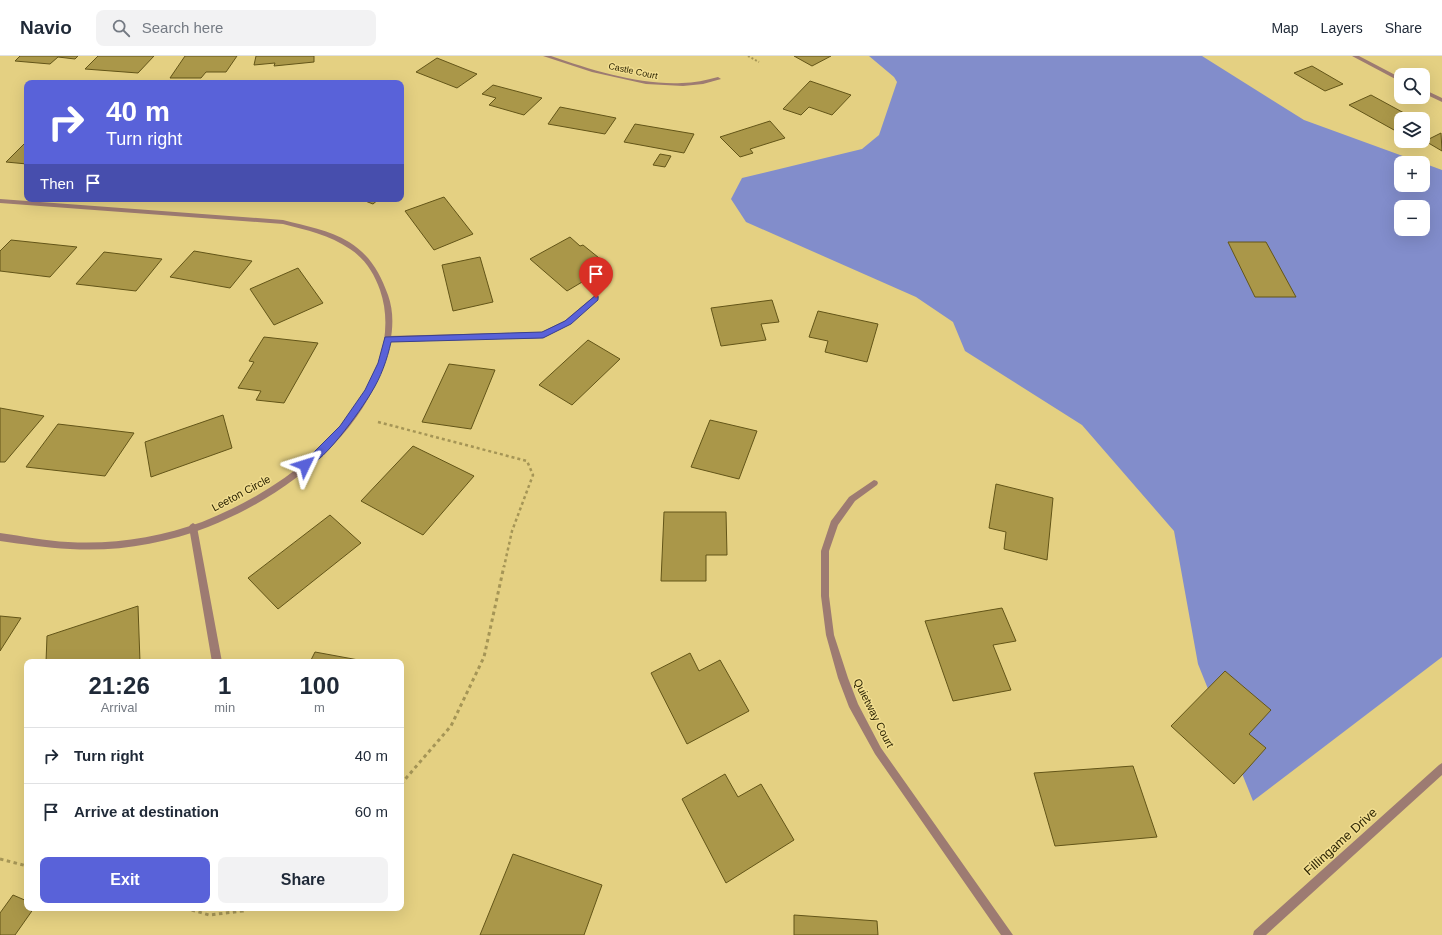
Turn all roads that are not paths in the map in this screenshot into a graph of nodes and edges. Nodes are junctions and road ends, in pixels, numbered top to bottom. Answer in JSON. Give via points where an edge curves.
{"nodes":[{"id":1,"x":546,"y":56,"type":"edge"},
{"id":2,"x":1355,"y":56,"type":"edge"},
{"id":3,"x":1394,"y":76,"type":"edge"},
{"id":4,"x":718,"y":78,"type":"dead end"},
{"id":5,"x":1430,"y":94,"type":"edge"},
{"id":6,"x":1442,"y":100,"type":"edge"},
{"id":7,"x":0,"y":201,"type":"edge"},
{"id":8,"x":596,"y":298,"type":"dead end"},
{"id":9,"x":388,"y":339,"type":"junction"},
{"id":10,"x":874,"y":483,"type":"dead end"},
{"id":11,"x":193,"y":527,"type":"junction"},
{"id":12,"x":0,"y":537,"type":"edge"},
{"id":13,"x":216,"y":659,"type":"edge"},
{"id":14,"x":1442,"y":768,"type":"edge"},
{"id":15,"x":1008,"y":935,"type":"edge"},
{"id":16,"x":1258,"y":935,"type":"edge"}],
"edges":[{"from":1,"to":4,"type":"street","name":"Castle Court","via":[[600,72],[660,84],[693,84]]},
{"from":2,"to":3,"type":"street"},
{"from":5,"to":6,"type":"street"},
{"from":7,"to":9,"type":"street","name":"Leeton Circle","via":[[284,222],[314,229],[341,240],[362,255],[373,267],[384,288],[390,311]]},
{"from":8,"to":9,"type":"street","via":[[568,322],[543,335]]},
{"from":9,"to":11,"type":"street","name":"Leeton Circle","via":[[382,363],[368,391],[343,428],[316,456],[284,482],[246,505]]},
{"from":10,"to":15,"type":"street","name":"Quietway Court","via":[[852,499],[834,523],[825,550],[825,596],[830,635],[854,707],[878,750]]},
{"from":11,"to":12,"type":"street","name":"Leeton Circle","via":[[165,537],[106,546],[76,546]]},
{"from":11,"to":13,"type":"street"},
{"from":14,"to":16,"type":"street","name":"Fillingame Drive"}]}
